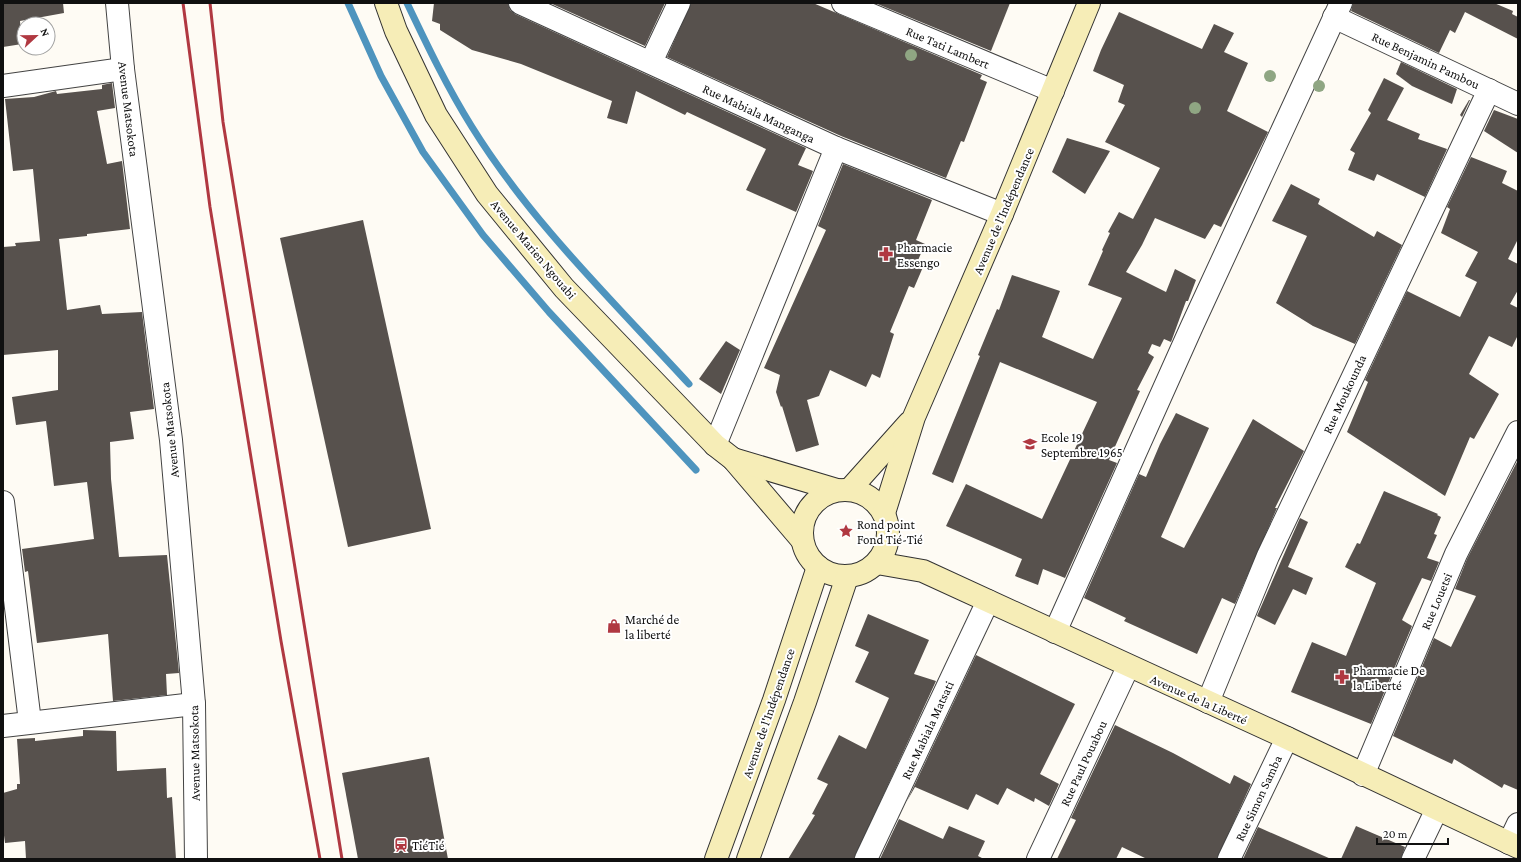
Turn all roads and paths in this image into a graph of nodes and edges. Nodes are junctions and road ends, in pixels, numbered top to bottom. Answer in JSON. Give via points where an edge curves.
{"nodes":[{"id":1,"x":117,"y":3,"type":"edge"},
{"id":2,"x":386,"y":3,"type":"edge"},
{"id":3,"x":521,"y":3,"type":"edge"},
{"id":4,"x":679,"y":3,"type":"edge"},
{"id":5,"x":843,"y":3,"type":"edge"},
{"id":6,"x":1089,"y":3,"type":"edge"},
{"id":7,"x":1337,"y":10,"type":"edge"},
{"id":8,"x":651,"y":62,"type":"junction"},
{"id":9,"x":124,"y":69,"type":"junction"},
{"id":10,"x":3,"y":86,"type":"edge"},
{"id":11,"x":1488,"y":90,"type":"junction"},
{"id":12,"x":1053,"y":91,"type":"junction"},
{"id":13,"x":1518,"y":104,"type":"edge"},
{"id":14,"x":836,"y":148,"type":"junction"},
{"id":15,"x":1002,"y":214,"type":"junction"},
{"id":16,"x":914,"y":417,"type":"junction"},
{"id":17,"x":1518,"y":432,"type":"edge"},
{"id":18,"x":715,"y":445,"type":"junction"},
{"id":19,"x":733,"y":459,"type":"junction"},
{"id":20,"x":843,"y":489,"type":"junction"},
{"id":21,"x":3,"y":502,"type":"edge"},
{"id":22,"x":884,"y":513,"type":"junction"},
{"id":23,"x":888,"y":538,"type":"junction"},
{"id":24,"x":802,"y":540,"type":"junction"},
{"id":25,"x":877,"y":563,"type":"junction"},
{"id":26,"x":818,"y":567,"type":"junction"},
{"id":27,"x":923,"y":571,"type":"junction"},
{"id":28,"x":847,"y":577,"type":"junction"},
{"id":29,"x":988,"y":601,"type":"junction"},
{"id":30,"x":1055,"y":632,"type":"junction"},
{"id":31,"x":1128,"y":667,"type":"junction"},
{"id":32,"x":1208,"y":702,"type":"junction"},
{"id":33,"x":194,"y":704,"type":"junction"},
{"id":34,"x":30,"y":722,"type":"junction"},
{"id":35,"x":3,"y":726,"type":"edge"},
{"id":36,"x":1286,"y":738,"type":"junction"},
{"id":37,"x":1363,"y":775,"type":"junction"},
{"id":38,"x":1437,"y":809,"type":"junction"},
{"id":39,"x":1515,"y":838,"type":"edge"},
{"id":40,"x":196,"y":859,"type":"edge"},
{"id":41,"x":716,"y":859,"type":"edge"},
{"id":42,"x":748,"y":859,"type":"edge"},
{"id":43,"x":866,"y":859,"type":"edge"},
{"id":44,"x":1038,"y":859,"type":"edge"},
{"id":45,"x":1229,"y":859,"type":"edge"},
{"id":46,"x":1413,"y":859,"type":"edge"}],
"edges":[{"from":1,"to":9,"type":"street","name":"Avenue Matsokota"},
{"from":2,"to":18,"type":"street","name":"Avenue Marien Ngouabi","via":[[396,31],[436,115],[487,194],[564,288]]},
{"from":3,"to":8,"type":"street","name":"Rue Mabiala Manganga"},
{"from":4,"to":8,"type":"street"},
{"from":5,"to":12,"type":"street","name":"Rue Tati Lambert"},
{"from":6,"to":12,"type":"street","name":"Avenue de l'Indépendance"},
{"from":7,"to":11,"type":"street","name":"Rue Benjamin Pambou"},
{"from":7,"to":30,"type":"street"},
{"from":8,"to":14,"type":"street","name":"Rue Mabiala Manganga"},
{"from":9,"to":10,"type":"street"},
{"from":9,"to":33,"type":"street","name":"Avenue Matsokota","via":[[171,440]]},
{"from":11,"to":13,"type":"street","name":"Rue Benjamin Pambou"},
{"from":11,"to":32,"type":"street","name":"Rue Moukounda","via":[[1268,556]]},
{"from":12,"to":15,"type":"street","name":"Avenue de l'Indépendance"},
{"from":14,"to":15,"type":"street","name":"Rue Mabiala Manganga"},
{"from":14,"to":18,"type":"street"},
{"from":15,"to":16,"type":"street","name":"Avenue de l'Indépendance"},
{"from":16,"to":20,"type":"street","name":"Avenue de l'Indépendance"},
{"from":16,"to":22,"type":"street","name":"Avenue de l'Indépendance"},
{"from":17,"to":37,"type":"street","name":"Rue Louetsi","via":[[1456,554]]},
{"from":18,"to":19,"type":"street","name":"Avenue Marien Ngouabi"},
{"from":19,"to":20,"type":"street","name":"Avenue Marien Ngouabi"},
{"from":19,"to":24,"type":"street","name":"Avenue Marien Ngouabi"},
{"from":20,"to":22,"type":"street","via":[[863,493],[875,501]]},
{"from":20,"to":24,"type":"street","via":[[824,494],[813,502],[805,514]]},
{"from":21,"to":34,"type":"street"},
{"from":22,"to":23,"type":"street","via":[[888,525]]},
{"from":23,"to":25,"type":"street","via":[[885,552]]},
{"from":23,"to":27,"type":"street"},
{"from":24,"to":26,"type":"street","via":[[808,555]]},
{"from":25,"to":27,"type":"street","name":"Avenue de la Liberté"},
{"from":25,"to":28,"type":"street","via":[[863,573]]},
{"from":26,"to":28,"type":"street","via":[[827,573]]},
{"from":26,"to":41,"type":"street","name":"Avenue de l'Indépendance","via":[[774,700]]},
{"from":27,"to":29,"type":"street","name":"Avenue de la Liberté"},
{"from":28,"to":42,"type":"street"},
{"from":29,"to":30,"type":"street","name":"Avenue de la Liberté"},
{"from":29,"to":43,"type":"street","name":"Rue Mabiala Matsati"},
{"from":30,"to":31,"type":"street","name":"Avenue de la Liberté"},
{"from":31,"to":32,"type":"street","name":"Avenue de la Liberté"},
{"from":31,"to":44,"type":"street","name":"Rue Paul Pouabou"},
{"from":32,"to":36,"type":"street","name":"Avenue de la Liberté"},
{"from":33,"to":34,"type":"street"},
{"from":33,"to":40,"type":"street","name":"Avenue Matsokota"},
{"from":34,"to":35,"type":"street"},
{"from":36,"to":37,"type":"street","name":"Avenue de la Liberté"},
{"from":36,"to":45,"type":"street","name":"Rue Simon Samba"},
{"from":37,"to":38,"type":"street","name":"Avenue de la Liberté"},
{"from":38,"to":39,"type":"street","name":"Avenue de la Liberté"},
{"from":38,"to":46,"type":"street"}]}
